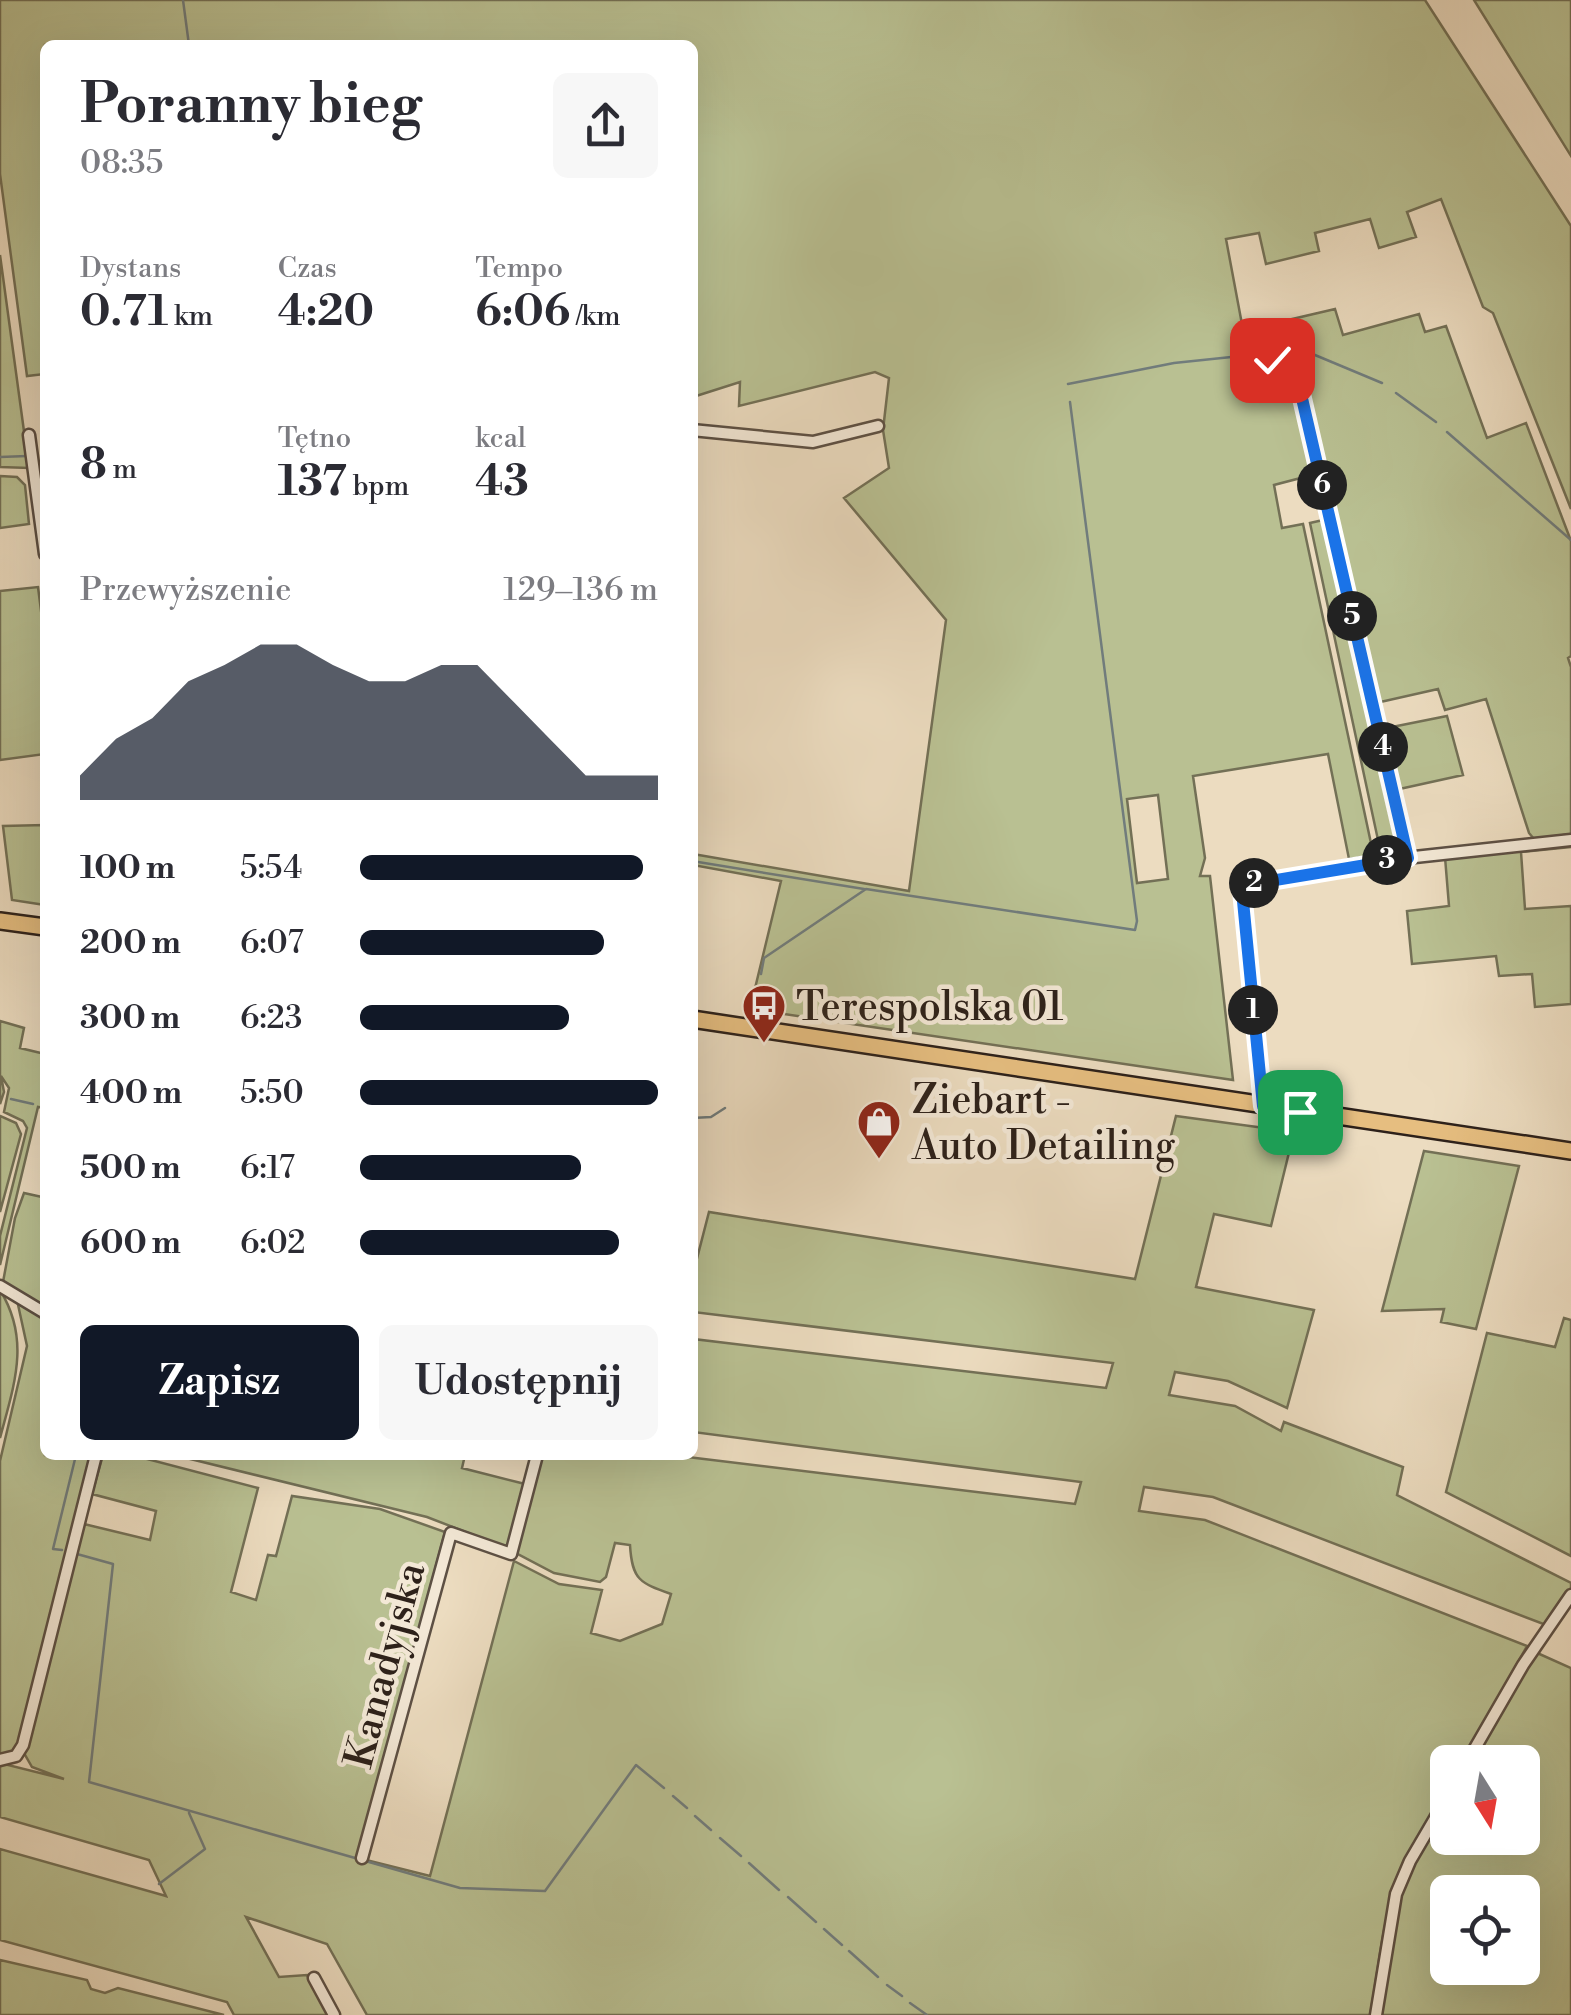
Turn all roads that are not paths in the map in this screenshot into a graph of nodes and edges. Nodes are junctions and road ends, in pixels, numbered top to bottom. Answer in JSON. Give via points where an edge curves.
{"nodes":[{"id":1,"x":1272,"y":360,"type":"dead end"},
{"id":2,"x":878,"y":426,"type":"dead end"},
{"id":3,"x":698,"y":431,"type":"edge"},
{"id":4,"x":29,"y":435,"type":"dead end"},
{"id":5,"x":40,"y":517,"type":"edge"},
{"id":6,"x":1571,"y":840,"type":"edge"},
{"id":7,"x":1408,"y":858,"type":"junction"},
{"id":8,"x":0,"y":921,"type":"edge"},
{"id":9,"x":40,"y":926,"type":"edge"},
{"id":10,"x":698,"y":1020,"type":"edge"},
{"id":11,"x":1263,"y":1106,"type":"junction"},
{"id":12,"x":1571,"y":1151,"type":"edge"},
{"id":13,"x":0,"y":1286,"type":"edge"},
{"id":14,"x":40,"y":1310,"type":"edge"},
{"id":15,"x":95,"y":1460,"type":"edge"},
{"id":16,"x":535,"y":1460,"type":"edge"},
{"id":17,"x":1571,"y":1595,"type":"edge"},
{"id":18,"x":1476,"y":1745,"type":"edge"},
{"id":19,"x":0,"y":1760,"type":"edge"},
{"id":20,"x":1430,"y":1827,"type":"edge"},
{"id":21,"x":362,"y":1858,"type":"dead end"},
{"id":22,"x":314,"y":1978,"type":"dead end"},
{"id":23,"x":334,"y":2015,"type":"edge"},
{"id":24,"x":1376,"y":2015,"type":"edge"}],
"edges":[{"from":1,"to":7,"type":"street","via":[[1295,368]]},
{"from":2,"to":3,"type":"street","via":[[813,442]]},
{"from":4,"to":5,"type":"street"},
{"from":6,"to":7,"type":"street"},
{"from":7,"to":11,"type":"street","via":[[1242,891]]},
{"from":8,"to":9,"type":"main road"},
{"from":10,"to":11,"type":"main road"},
{"from":11,"to":12,"type":"main road"},
{"from":13,"to":14,"type":"street"},
{"from":15,"to":19,"type":"street","via":[[20,1752]]},
{"from":16,"to":21,"type":"street","name":"Kanadyjska","via":[[511,1554],[451,1533]]},
{"from":17,"to":18,"type":"street"},
{"from":20,"to":24,"type":"street","via":[[1396,1894]]},
{"from":22,"to":23,"type":"street"}]}
